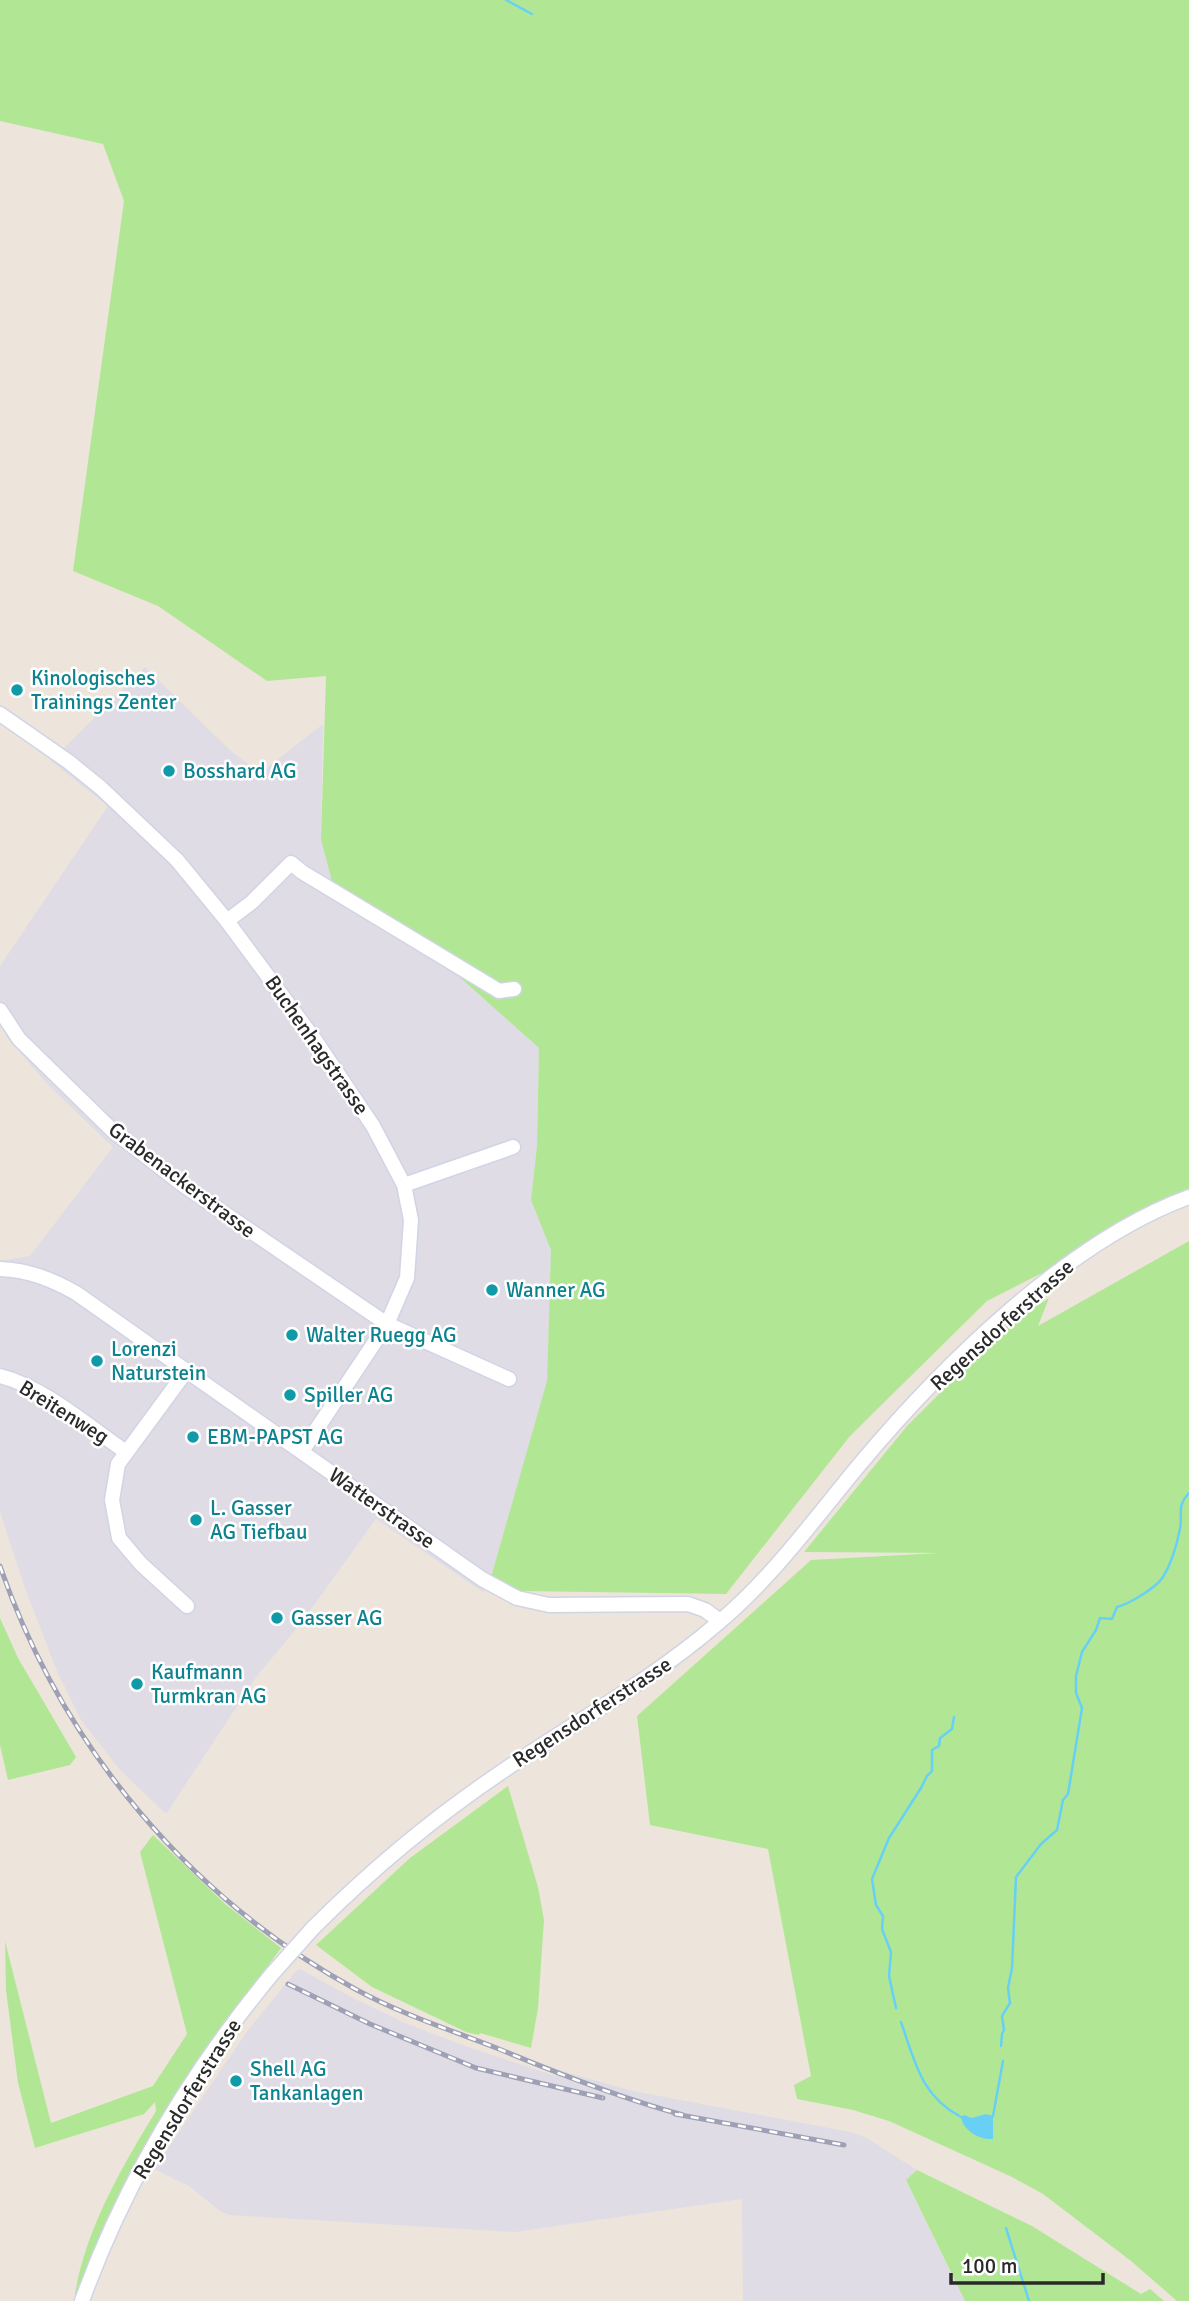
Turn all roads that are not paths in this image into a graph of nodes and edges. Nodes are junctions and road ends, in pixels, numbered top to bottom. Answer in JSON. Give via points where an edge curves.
{"nodes":[{"id":1,"x":0,"y":714,"type":"edge"},
{"id":2,"x":227,"y":920,"type":"junction"},
{"id":3,"x":514,"y":989,"type":"dead end"},
{"id":4,"x":0,"y":1010,"type":"edge"},
{"id":5,"x":513,"y":1147,"type":"dead end"},
{"id":6,"x":404,"y":1185,"type":"junction"},
{"id":7,"x":1189,"y":1197,"type":"edge"},
{"id":8,"x":0,"y":1269,"type":"edge"},
{"id":9,"x":387,"y":1324,"type":"junction"},
{"id":10,"x":187,"y":1370,"type":"junction"},
{"id":11,"x":0,"y":1376,"type":"edge"},
{"id":12,"x":509,"y":1380,"type":"dead end"},
{"id":13,"x":302,"y":1451,"type":"junction"},
{"id":14,"x":127,"y":1452,"type":"junction"},
{"id":15,"x":187,"y":1606,"type":"dead end"},
{"id":16,"x":720,"y":1621,"type":"junction"},
{"id":17,"x":82,"y":2301,"type":"edge"}],
"edges":[{"from":1,"to":2,"type":"street","name":"Buchenhagstrasse","via":[[101,788],[177,860]]},
{"from":2,"to":3,"type":"street","via":[[291,863],[499,991]]},
{"from":2,"to":6,"type":"street","name":"Buchenhagstrasse","via":[[373,1126]]},
{"from":4,"to":9,"type":"street","name":"Grabenackerstrasse","via":[[19,1039],[113,1130],[183,1185]]},
{"from":5,"to":6,"type":"street"},
{"from":6,"to":9,"type":"street","name":"Buchenhagstrasse","via":[[411,1220],[407,1278]]},
{"from":7,"to":16,"type":"street","name":"Regensdorferstrasse","via":[[1113,1233],[1004,1317],[899,1420],[782,1559]]},
{"from":8,"to":10,"type":"street","name":"Watterstrasse","via":[[58,1283]]},
{"from":9,"to":12,"type":"street","name":"Grabenackerstrasse"},
{"from":9,"to":13,"type":"street","name":"Buchenhagstrasse"},
{"from":10,"to":13,"type":"street","name":"Watterstrasse"},
{"from":10,"to":14,"type":"street"},
{"from":11,"to":14,"type":"street","name":"Breitenweg","via":[[43,1394]]},
{"from":13,"to":16,"type":"street","name":"Watterstrasse","via":[[482,1580],[517,1598],[549,1605],[688,1604]]},
{"from":14,"to":15,"type":"street","via":[[118,1464],[112,1500],[119,1538]]},
{"from":16,"to":17,"type":"street","name":"Regensdorferstrasse","bridge":true,"via":[[665,1665],[445,1811],[313,1928],[190,2085],[148,2153]]}]}
